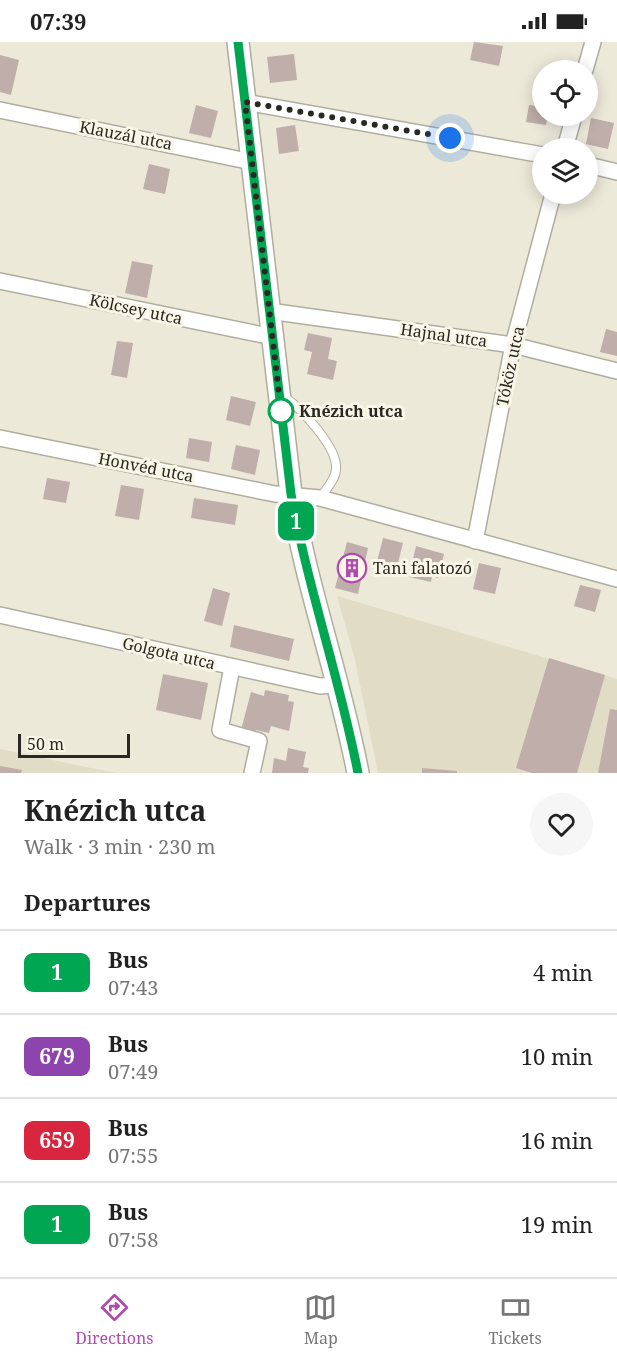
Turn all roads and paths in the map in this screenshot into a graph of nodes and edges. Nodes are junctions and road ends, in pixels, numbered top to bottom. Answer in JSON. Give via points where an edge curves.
{"nodes":[{"id":1,"x":238,"y":42,"type":"edge"},
{"id":2,"x":592,"y":42,"type":"edge"},
{"id":3,"x":588,"y":60,"type":"edge"},
{"id":4,"x":245,"y":102,"type":"junction"},
{"id":5,"x":0,"y":110,"type":"edge"},
{"id":6,"x":532,"y":153,"type":"edge"},
{"id":7,"x":252,"y":162,"type":"junction"},
{"id":8,"x":598,"y":167,"type":"edge"},
{"id":9,"x":617,"y":172,"type":"edge"},
{"id":10,"x":550,"y":204,"type":"edge"},
{"id":11,"x":0,"y":281,"type":"edge"},
{"id":12,"x":269,"y":311,"type":"junction"},
{"id":13,"x":273,"y":337,"type":"junction"},
{"id":14,"x":513,"y":345,"type":"junction"},
{"id":15,"x":617,"y":371,"type":"edge"},
{"id":16,"x":279,"y":392,"type":"junction"},
{"id":17,"x":0,"y":438,"type":"edge"},
{"id":18,"x":291,"y":494,"type":"junction"},
{"id":19,"x":320,"y":498,"type":"junction"},
{"id":20,"x":475,"y":541,"type":"junction"},
{"id":21,"x":617,"y":579,"type":"edge"},
{"id":22,"x":0,"y":615,"type":"edge"},
{"id":23,"x":232,"y":667,"type":"junction"},
{"id":24,"x":338,"y":685,"type":"junction"},
{"id":25,"x":252,"y":773,"type":"edge"},
{"id":26,"x":358,"y":773,"type":"edge"}],
"edges":[{"from":1,"to":4,"type":"main road"},
{"from":2,"to":3,"type":"street"},
{"from":4,"to":6,"type":"street"},
{"from":4,"to":7,"type":"main road"},
{"from":5,"to":7,"type":"street","name":"Klauzál utca"},
{"from":7,"to":12,"type":"main road"},
{"from":8,"to":9,"type":"street"},
{"from":10,"to":14,"type":"street","name":"Tóköz utca"},
{"from":11,"to":13,"type":"street","name":"Kölcsey utca"},
{"from":12,"to":13,"type":"main road"},
{"from":12,"to":14,"type":"street","name":"Hajnal utca"},
{"from":13,"to":16,"type":"main road"},
{"from":14,"to":15,"type":"street","name":"Hajnal utca"},
{"from":14,"to":20,"type":"street","name":"Tóköz utca"},
{"from":16,"to":18,"type":"main road"},
{"from":16,"to":19,"type":"lane","via":[[312,423],[333,455],[336,472]]},
{"from":17,"to":18,"type":"street","name":"Honvéd utca"},
{"from":18,"to":19,"type":"street"},
{"from":18,"to":24,"type":"main road","via":[[304,566]]},
{"from":19,"to":20,"type":"street"},
{"from":20,"to":21,"type":"street"},
{"from":22,"to":23,"type":"street","name":"Golgota utca"},
{"from":23,"to":24,"type":"street","name":"Golgota utca","via":[[320,686]]},
{"from":23,"to":25,"type":"street","via":[[220,730],[259,741]]},
{"from":24,"to":26,"type":"main road"}]}
